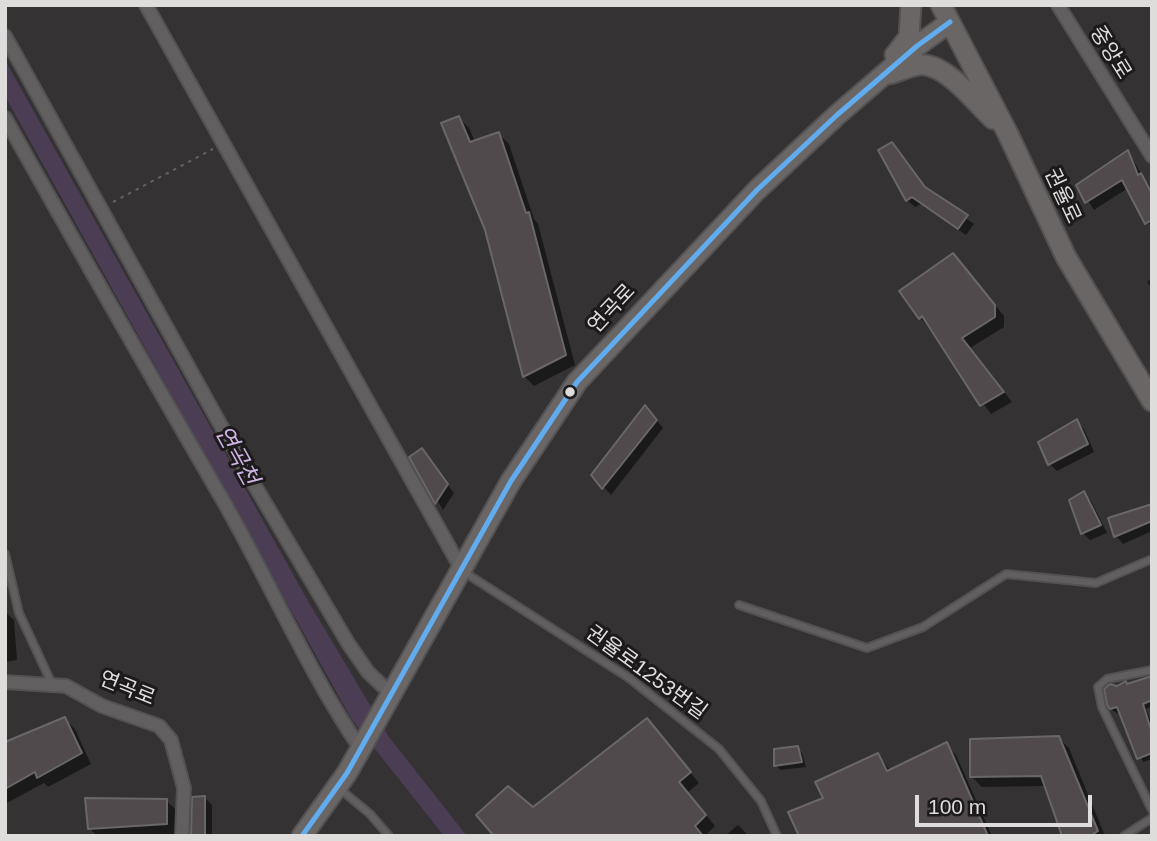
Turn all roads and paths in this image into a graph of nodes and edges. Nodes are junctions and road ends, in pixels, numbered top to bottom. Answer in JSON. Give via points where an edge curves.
{"nodes":[{"id":1,"x":146,"y":5,"type":"edge"},
{"id":2,"x":911,"y":5,"type":"edge"},
{"id":3,"x":1058,"y":5,"type":"edge"},
{"id":4,"x":946,"y":14,"type":"edge"},
{"id":5,"x":5,"y":36,"type":"edge"},
{"id":6,"x":883,"y":75,"type":"junction"},
{"id":7,"x":5,"y":118,"type":"edge"},
{"id":8,"x":1008,"y":134,"type":"junction"},
{"id":9,"x":223,"y":144,"type":"junction"},
{"id":10,"x":1152,"y":156,"type":"edge"},
{"id":11,"x":102,"y":208,"type":"junction"},
{"id":12,"x":1152,"y":401,"type":"edge"},
{"id":13,"x":5,"y":554,"type":"edge"},
{"id":14,"x":1152,"y":559,"type":"edge"},
{"id":15,"x":462,"y":570,"type":"junction"},
{"id":16,"x":739,"y":605,"type":"dead end"},
{"id":17,"x":1152,"y":670,"type":"edge"},
{"id":18,"x":5,"y":682,"type":"edge"},
{"id":19,"x":53,"y":685,"type":"junction"},
{"id":20,"x":392,"y":695,"type":"junction"},
{"id":21,"x":360,"y":748,"type":"junction"},
{"id":22,"x":338,"y":788,"type":"junction"},
{"id":23,"x":1152,"y":810,"type":"edge"},
{"id":24,"x":1152,"y":818,"type":"edge"},
{"id":25,"x":182,"y":836,"type":"edge"},
{"id":26,"x":302,"y":836,"type":"edge"},
{"id":27,"x":389,"y":836,"type":"edge"},
{"id":28,"x":777,"y":836,"type":"edge"},
{"id":29,"x":1124,"y":836,"type":"edge"}],
"edges":[{"from":1,"to":9,"type":"street"},
{"from":2,"to":6,"type":"street","via":[[909,37]]},
{"from":3,"to":10,"type":"street","name":"중앙로"},
{"from":4,"to":6,"type":"street","name":"연곡로"},
{"from":4,"to":8,"type":"street","name":"권율로"},
{"from":5,"to":11,"type":"street"},
{"from":6,"to":8,"type":"street","via":[[921,64],[943,73],[957,81]]},
{"from":6,"to":15,"type":"street","name":"연곡로","via":[[757,190],[577,382],[511,481]]},
{"from":7,"to":21,"type":"street","via":[[222,499],[310,667]]},
{"from":8,"to":12,"type":"street","name":"권율로","via":[[1066,257]]},
{"from":9,"to":11,"type":"path"},
{"from":9,"to":15,"type":"street"},
{"from":11,"to":20,"type":"street","via":[[244,469],[368,672]]},
{"from":13,"to":19,"type":"lane","via":[[19,613]]},
{"from":14,"to":16,"type":"lane","via":[[1096,583],[1006,574],[923,627],[867,648]]},
{"from":15,"to":20,"type":"street","name":"연곡로"},
{"from":15,"to":28,"type":"lane","name":"권율로1253번길","via":[[629,678],[719,749],[761,801]]},
{"from":17,"to":23,"type":"lane","via":[[1107,679],[1098,687],[1102,707]]},
{"from":18,"to":19,"type":"street","name":"연곡로"},
{"from":19,"to":25,"type":"street","name":"연곡로","via":[[66,686],[102,706],[159,726],[172,740],[184,788]]},
{"from":20,"to":21,"type":"street","name":"연곡로"},
{"from":21,"to":22,"type":"street"},
{"from":22,"to":26,"type":"street"},
{"from":22,"to":27,"type":"lane"},
{"from":24,"to":29,"type":"lane"}]}
